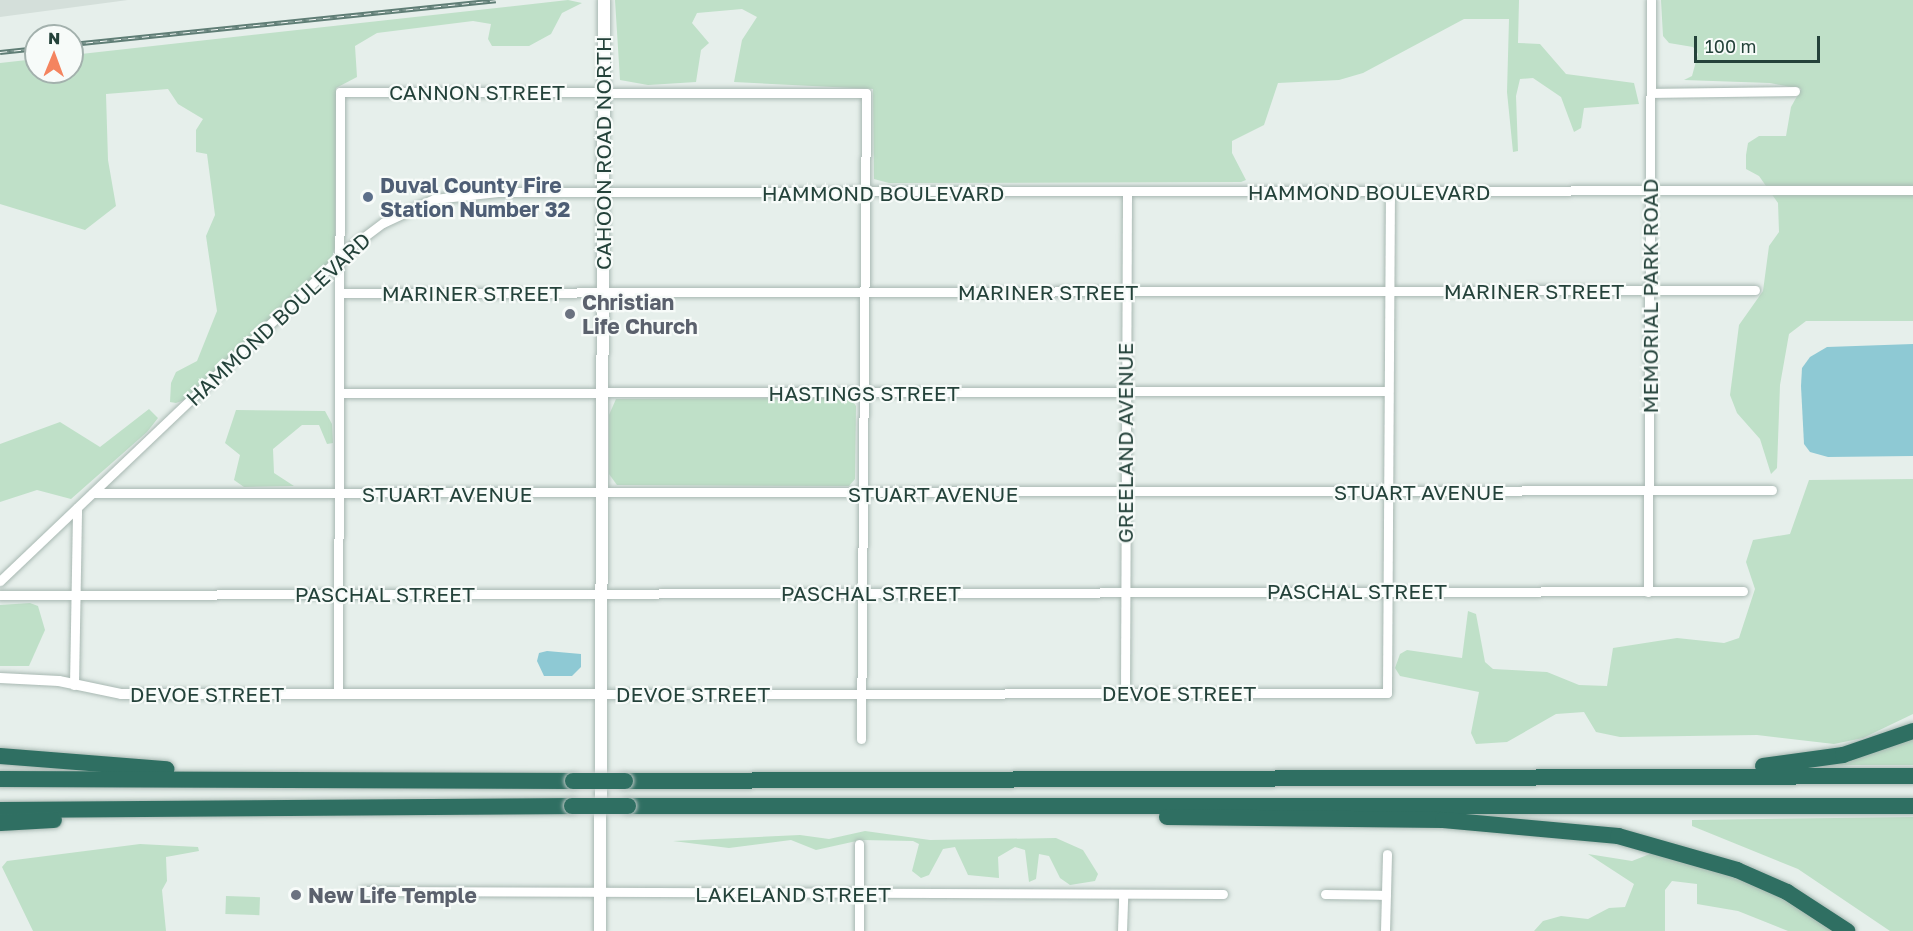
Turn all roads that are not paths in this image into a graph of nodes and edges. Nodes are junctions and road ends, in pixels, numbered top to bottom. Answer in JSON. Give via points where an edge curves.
{"nodes":[{"id":1,"x":604,"y":0,"type":"edge"},
{"id":2,"x":1651,"y":0,"type":"edge"},
{"id":3,"x":1795,"y":92,"type":"dead end"},
{"id":4,"x":604,"y":93,"type":"junction"},
{"id":5,"x":1651,"y":93,"type":"junction"},
{"id":6,"x":1913,"y":190,"type":"edge"},
{"id":7,"x":1650,"y":191,"type":"junction"},
{"id":8,"x":1390,"y":192,"type":"junction"},
{"id":9,"x":603,"y":193,"type":"junction"},
{"id":10,"x":865,"y":193,"type":"junction"},
{"id":11,"x":1127,"y":193,"type":"junction"},
{"id":12,"x":342,"y":258,"type":"junction"},
{"id":13,"x":1755,"y":290,"type":"dead end"},
{"id":14,"x":1650,"y":291,"type":"junction"},
{"id":15,"x":865,"y":292,"type":"junction"},
{"id":16,"x":1126,"y":292,"type":"junction"},
{"id":17,"x":1389,"y":292,"type":"junction"},
{"id":18,"x":341,"y":293,"type":"junction"},
{"id":19,"x":602,"y":294,"type":"junction"},
{"id":20,"x":1388,"y":391,"type":"junction"},
{"id":21,"x":1125,"y":392,"type":"junction"},
{"id":22,"x":340,"y":393,"type":"junction"},
{"id":23,"x":863,"y":393,"type":"junction"},
{"id":24,"x":601,"y":394,"type":"junction"},
{"id":25,"x":1772,"y":490,"type":"dead end"},
{"id":26,"x":1648,"y":491,"type":"junction"},
{"id":27,"x":1388,"y":492,"type":"junction"},
{"id":28,"x":93,"y":493,"type":"junction"},
{"id":29,"x":1126,"y":493,"type":"junction"},
{"id":30,"x":340,"y":494,"type":"junction"},
{"id":31,"x":862,"y":494,"type":"junction"},
{"id":32,"x":601,"y":495,"type":"junction"},
{"id":33,"x":77,"y":508,"type":"junction"},
{"id":34,"x":0,"y":581,"type":"edge"},
{"id":35,"x":1387,"y":591,"type":"junction"},
{"id":36,"x":1743,"y":591,"type":"dead end"},
{"id":37,"x":1648,"y":592,"type":"junction"},
{"id":38,"x":861,"y":593,"type":"junction"},
{"id":39,"x":1124,"y":593,"type":"junction"},
{"id":40,"x":339,"y":594,"type":"junction"},
{"id":41,"x":601,"y":594,"type":"junction"},
{"id":42,"x":0,"y":595,"type":"edge"},
{"id":43,"x":76,"y":595,"type":"junction"},
{"id":44,"x":0,"y":678,"type":"edge"},
{"id":45,"x":74,"y":685,"type":"junction"},
{"id":46,"x":861,"y":693,"type":"junction"},
{"id":47,"x":1125,"y":693,"type":"junction"},
{"id":48,"x":338,"y":694,"type":"junction"},
{"id":49,"x":600,"y":694,"type":"junction"},
{"id":50,"x":1913,"y":731,"type":"edge"},
{"id":51,"x":861,"y":740,"type":"dead end"},
{"id":52,"x":0,"y":756,"type":"edge"},
{"id":53,"x":1643,"y":776,"type":"junction"},
{"id":54,"x":1913,"y":776,"type":"edge"},
{"id":55,"x":214,"y":778,"type":"junction"},
{"id":56,"x":0,"y":779,"type":"edge"},
{"id":57,"x":1032,"y":806,"type":"junction"},
{"id":58,"x":1913,"y":806,"type":"edge"},
{"id":59,"x":202,"y":809,"type":"junction"},
{"id":60,"x":0,"y":810,"type":"edge"},
{"id":61,"x":0,"y":823,"type":"edge"},
{"id":62,"x":859,"y":844,"type":"dead end"},
{"id":63,"x":1387,"y":854,"type":"dead end"},
{"id":64,"x":363,"y":891,"type":"dead end"},
{"id":65,"x":600,"y":894,"type":"junction"},
{"id":66,"x":859,"y":894,"type":"junction"},
{"id":67,"x":1123,"y":894,"type":"junction"},
{"id":68,"x":1224,"y":894,"type":"dead end"},
{"id":69,"x":1325,"y":894,"type":"dead end"},
{"id":70,"x":1386,"y":894,"type":"junction"},
{"id":71,"x":600,"y":931,"type":"edge"},
{"id":72,"x":859,"y":931,"type":"edge"},
{"id":73,"x":1122,"y":931,"type":"edge"},
{"id":74,"x":1385,"y":931,"type":"edge"},
{"id":75,"x":1847,"y":931,"type":"edge"}],
"edges":[{"from":1,"to":4,"type":"main road","name":"CAHOON ROAD NORTH"},
{"from":2,"to":5,"type":"street","name":"MEMORIAL PARK ROAD"},
{"from":3,"to":5,"type":"street"},
{"from":4,"to":9,"type":"main road","name":"CAHOON ROAD NORTH"},
{"from":4,"to":10,"type":"street","name":"CANNON STREET","via":[[866,93]]},
{"from":4,"to":12,"type":"street","name":"CANNON STREET","via":[[340,92]]},
{"from":5,"to":7,"type":"street","name":"MEMORIAL PARK ROAD"},
{"from":6,"to":7,"type":"street","name":"HAMMOND BOULEVARD"},
{"from":7,"to":8,"type":"street","name":"HAMMOND BOULEVARD"},
{"from":7,"to":14,"type":"street","name":"MEMORIAL PARK ROAD"},
{"from":8,"to":11,"type":"street","name":"HAMMOND BOULEVARD"},
{"from":8,"to":17,"type":"street"},
{"from":9,"to":10,"type":"street","name":"HAMMOND BOULEVARD"},
{"from":9,"to":12,"type":"street","name":"HAMMOND BOULEVARD","via":[[478,192],[434,199],[383,223]]},
{"from":9,"to":19,"type":"main road","name":"CAHOON ROAD NORTH"},
{"from":10,"to":11,"type":"street","name":"HAMMOND BOULEVARD"},
{"from":10,"to":15,"type":"street"},
{"from":11,"to":16,"type":"street","name":"GREELAND AVENUE"},
{"from":12,"to":18,"type":"street"},
{"from":12,"to":28,"type":"street","name":"HAMMOND BOULEVARD"},
{"from":13,"to":14,"type":"street","name":"MARINER STREET"},
{"from":14,"to":17,"type":"street","name":"MARINER STREET"},
{"from":14,"to":26,"type":"street","name":"MEMORIAL PARK ROAD"},
{"from":15,"to":16,"type":"street","name":"MARINER STREET"},
{"from":15,"to":19,"type":"street","name":"MARINER STREET"},
{"from":15,"to":23,"type":"street"},
{"from":16,"to":17,"type":"street","name":"MARINER STREET"},
{"from":16,"to":21,"type":"street","name":"GREELAND AVENUE"},
{"from":17,"to":20,"type":"street"},
{"from":18,"to":19,"type":"street","name":"MARINER STREET"},
{"from":18,"to":22,"type":"street"},
{"from":19,"to":24,"type":"main road","name":"CAHOON ROAD NORTH"},
{"from":20,"to":21,"type":"street","name":"HASTINGS STREET"},
{"from":20,"to":27,"type":"street"},
{"from":21,"to":23,"type":"street","name":"HASTINGS STREET"},
{"from":21,"to":29,"type":"street","name":"GREELAND AVENUE"},
{"from":22,"to":24,"type":"street","name":"HASTINGS STREET"},
{"from":22,"to":30,"type":"street"},
{"from":23,"to":24,"type":"street","name":"HASTINGS STREET"},
{"from":23,"to":31,"type":"street"},
{"from":24,"to":32,"type":"main road","name":"CAHOON ROAD NORTH"},
{"from":25,"to":26,"type":"street","name":"STUART AVENUE"},
{"from":26,"to":27,"type":"street","name":"STUART AVENUE"},
{"from":26,"to":37,"type":"street","name":"MEMORIAL PARK ROAD"},
{"from":27,"to":29,"type":"street","name":"STUART AVENUE"},
{"from":27,"to":35,"type":"street"},
{"from":28,"to":30,"type":"street","name":"STUART AVENUE"},
{"from":28,"to":33,"type":"street","name":"HAMMOND BOULEVARD"},
{"from":29,"to":31,"type":"street","name":"STUART AVENUE"},
{"from":29,"to":39,"type":"street","name":"GREELAND AVENUE"},
{"from":30,"to":32,"type":"street","name":"STUART AVENUE"},
{"from":30,"to":40,"type":"street"},
{"from":31,"to":32,"type":"street","name":"STUART AVENUE"},
{"from":31,"to":38,"type":"street"},
{"from":32,"to":41,"type":"main road","name":"CAHOON ROAD NORTH"},
{"from":33,"to":34,"type":"street","name":"HAMMOND BOULEVARD"},
{"from":33,"to":43,"type":"street"},
{"from":35,"to":37,"type":"street","name":"PASCHAL STREET"},
{"from":35,"to":39,"type":"street","name":"PASCHAL STREET"},
{"from":35,"to":47,"type":"street","name":"DEVOE STREET","via":[[1387,693]]},
{"from":36,"to":37,"type":"street","name":"PASCHAL STREET"},
{"from":38,"to":39,"type":"street","name":"PASCHAL STREET"},
{"from":38,"to":41,"type":"street","name":"PASCHAL STREET"},
{"from":38,"to":46,"type":"street"},
{"from":39,"to":47,"type":"street","name":"GREELAND AVENUE"},
{"from":40,"to":41,"type":"street","name":"PASCHAL STREET"},
{"from":40,"to":43,"type":"street","name":"PASCHAL STREET"},
{"from":40,"to":48,"type":"street"},
{"from":41,"to":49,"type":"main road","name":"CAHOON ROAD NORTH"},
{"from":42,"to":43,"type":"street","name":"PASCHAL STREET"},
{"from":43,"to":45,"type":"street"},
{"from":44,"to":45,"type":"street","name":"DEVOE STREET"},
{"from":45,"to":48,"type":"street","name":"DEVOE STREET","via":[[121,694]]},
{"from":46,"to":47,"type":"street","name":"DEVOE STREET"},
{"from":46,"to":49,"type":"street","name":"DEVOE STREET"},
{"from":46,"to":51,"type":"street"},
{"from":48,"to":49,"type":"street","name":"DEVOE STREET"},
{"from":49,"to":65,"type":"main road"},
{"from":50,"to":53,"type":"highway","via":[[1808,762],[1695,768]]},
{"from":52,"to":55,"type":"highway","via":[[162,768]]},
{"from":53,"to":54,"type":"highway"},
{"from":53,"to":55,"type":"highway","bridge":true,"via":[[625,781]]},
{"from":55,"to":56,"type":"highway"},
{"from":57,"to":58,"type":"highway"},
{"from":57,"to":59,"type":"highway","bridge":true},
{"from":57,"to":75,"type":"highway","via":[[1067,813],[1197,818],[1496,823],[1618,836],[1737,870],[1787,892]]},
{"from":59,"to":60,"type":"highway"},
{"from":59,"to":61,"type":"highway"},
{"from":62,"to":66,"type":"street"},
{"from":63,"to":70,"type":"street"},
{"from":64,"to":65,"type":"street","name":"LAKELAND STREET"},
{"from":65,"to":66,"type":"street","name":"LAKELAND STREET"},
{"from":65,"to":71,"type":"main road"},
{"from":66,"to":67,"type":"street","name":"LAKELAND STREET"},
{"from":66,"to":72,"type":"street"},
{"from":67,"to":68,"type":"street","name":"LAKELAND STREET"},
{"from":67,"to":73,"type":"street"},
{"from":69,"to":70,"type":"street"},
{"from":70,"to":74,"type":"street"}]}
